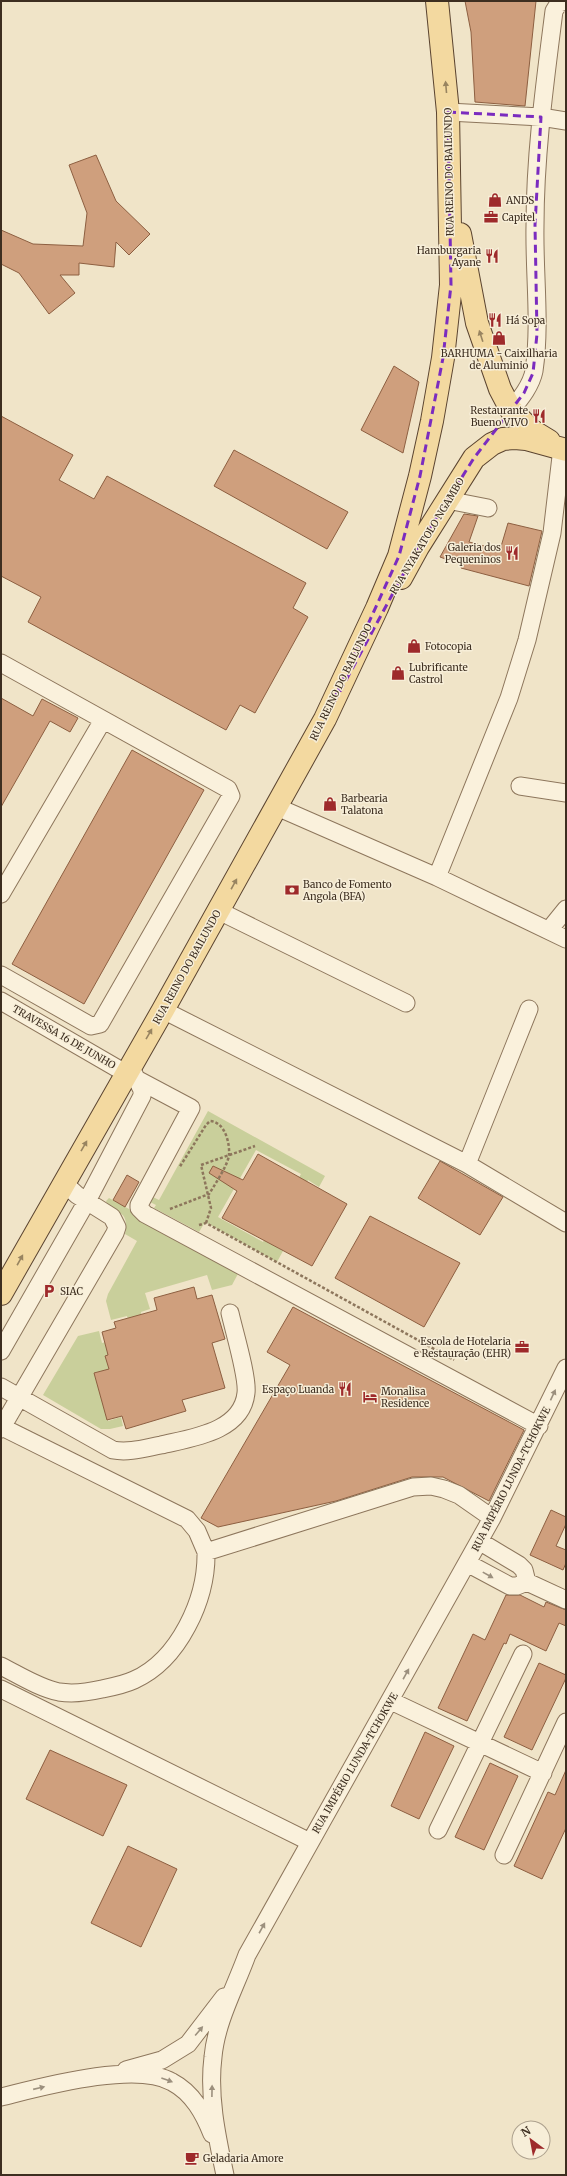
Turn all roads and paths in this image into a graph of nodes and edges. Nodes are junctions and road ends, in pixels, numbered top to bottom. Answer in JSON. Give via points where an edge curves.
{"nodes":[{"id":1,"x":437,"y":1,"type":"edge"},
{"id":2,"x":566,"y":1,"type":"edge"},
{"id":3,"x":448,"y":112,"type":"junction"},
{"id":4,"x":541,"y":117,"type":"junction"},
{"id":5,"x":566,"y":121,"type":"edge"},
{"id":6,"x":449,"y":182,"type":"junction"},
{"id":7,"x":511,"y":410,"type":"junction"},
{"id":8,"x":564,"y":449,"type":"edge"},
{"id":9,"x":474,"y":458,"type":"junction"},
{"id":10,"x":447,"y":500,"type":"junction"},
{"id":11,"x":488,"y":508,"type":"dead end"},
{"id":12,"x":1,"y":663,"type":"edge"},
{"id":13,"x":325,"y":719,"type":"junction"},
{"id":14,"x":103,"y":720,"type":"junction"},
{"id":15,"x":520,"y":786,"type":"dead end"},
{"id":16,"x":566,"y":793,"type":"edge"},
{"id":17,"x":277,"y":807,"type":"junction"},
{"id":18,"x":437,"y":877,"type":"junction"},
{"id":19,"x":1,"y":894,"type":"edge"},
{"id":20,"x":566,"y":909,"type":"edge"},
{"id":21,"x":219,"y":911,"type":"junction"},
{"id":22,"x":549,"y":930,"type":"junction"},
{"id":23,"x":566,"y":939,"type":"edge"},
{"id":24,"x":1,"y":975,"type":"edge"},
{"id":25,"x":1,"y":1001,"type":"edge"},
{"id":26,"x":406,"y":1003,"type":"dead end"},
{"id":27,"x":529,"y":1009,"type":"dead end"},
{"id":28,"x":163,"y":1010,"type":"junction"},
{"id":29,"x":131,"y":1071,"type":"junction"},
{"id":30,"x":255,"y":1146,"type":"dead end"},
{"id":31,"x":229,"y":1156,"type":"junction"},
{"id":32,"x":467,"y":1164,"type":"junction"},
{"id":33,"x":176,"y":1172,"type":"dead end"},
{"id":34,"x":63,"y":1182,"type":"junction"},
{"id":35,"x":209,"y":1194,"type":"junction"},
{"id":36,"x":87,"y":1201,"type":"junction"},
{"id":37,"x":172,"y":1214,"type":"dead end"},
{"id":38,"x":206,"y":1223,"type":"junction"},
{"id":39,"x":566,"y":1223,"type":"edge"},
{"id":40,"x":197,"y":1225,"type":"dead end"},
{"id":41,"x":1,"y":1294,"type":"edge"},
{"id":42,"x":230,"y":1312,"type":"dead end"},
{"id":43,"x":1,"y":1351,"type":"edge"},
{"id":44,"x":455,"y":1361,"type":"dead end"},
{"id":45,"x":566,"y":1368,"type":"edge"},
{"id":46,"x":1,"y":1387,"type":"edge"},
{"id":47,"x":20,"y":1397,"type":"junction"},
{"id":48,"x":539,"y":1426,"type":"junction"},
{"id":49,"x":2,"y":1428,"type":"edge"},
{"id":50,"x":492,"y":1518,"type":"junction"},
{"id":51,"x":479,"y":1541,"type":"junction"},
{"id":52,"x":206,"y":1552,"type":"junction"},
{"id":53,"x":467,"y":1563,"type":"junction"},
{"id":54,"x":527,"y":1582,"type":"junction"},
{"id":55,"x":566,"y":1600,"type":"edge"},
{"id":56,"x":523,"y":1654,"type":"dead end"},
{"id":57,"x":1,"y":1666,"type":"edge"},
{"id":58,"x":1,"y":1689,"type":"edge"},
{"id":59,"x":390,"y":1702,"type":"junction"},
{"id":60,"x":566,"y":1722,"type":"edge"},
{"id":61,"x":479,"y":1744,"type":"junction"},
{"id":62,"x":543,"y":1773,"type":"junction"},
{"id":63,"x":438,"y":1830,"type":"dead end"},
{"id":64,"x":310,"y":1842,"type":"junction"},
{"id":65,"x":504,"y":1855,"type":"dead end"},
{"id":66,"x":247,"y":1955,"type":"junction"},
{"id":67,"x":74,"y":2080,"type":"junction"},
{"id":68,"x":1,"y":2097,"type":"edge"},
{"id":69,"x":222,"y":2157,"type":"junction"},
{"id":70,"x":226,"y":2175,"type":"edge"}],
"edges":[{"from":3,"to":1,"type":"main road","name":"RUA REINO DO BAILUNDO","one_way":true},
{"from":2,"to":4,"type":"street","via":[[559,3],[554,11]]},
{"from":3,"to":4,"type":"street"},
{"from":3,"to":6,"type":"main road","name":"RUA REINO DO BAILUNDO"},
{"from":4,"to":5,"type":"street"},
{"from":4,"to":7,"type":"street","via":[[535,225],[537,334],[534,373],[524,393]]},
{"from":7,"to":6,"type":"main road","one_way":true,"via":[[500,389],[477,323]]},
{"from":6,"to":13,"type":"main road","name":"RUA REINO DO BAILUNDO","via":[[451,285],[443,358],[420,476],[399,556]]},
{"from":7,"to":8,"type":"main road","via":[[531,430]]},
{"from":7,"to":9,"type":"main road"},
{"from":8,"to":9,"type":"main road","name":"RUA NYAKATOLO NGAMBO","via":[[515,438],[503,439]]},
{"from":8,"to":18,"type":"street","via":[[552,533],[527,640],[509,698]]},
{"from":9,"to":10,"type":"main road","name":"RUA NYAKATOLO NGAMBO"},
{"from":10,"to":11,"type":"street"},
{"from":10,"to":13,"type":"main road","name":"RUA NYAKATOLO NGAMBO","via":[[418,547]]},
{"from":12,"to":14,"type":"street"},
{"from":13,"to":17,"type":"main road","name":"RUA REINO DO BAILUNDO"},
{"from":14,"to":19,"type":"street"},
{"from":14,"to":24,"type":"street","via":[[228,789],[230,799],[100,1024],[90,1026]]},
{"from":15,"to":16,"type":"street"},
{"from":17,"to":18,"type":"street"},
{"from":21,"to":17,"type":"main road","name":"RUA REINO DO BAILUNDO","one_way":true},
{"from":18,"to":22,"type":"street"},
{"from":20,"to":22,"type":"street"},
{"from":21,"to":26,"type":"street"},
{"from":21,"to":28,"type":"main road","name":"RUA REINO DO BAILUNDO"},
{"from":22,"to":23,"type":"street"},
{"from":25,"to":29,"type":"street","name":"TRAVESSA 16 DE JUNHO"},
{"from":27,"to":32,"type":"street"},
{"from":29,"to":28,"type":"main road","name":"RUA REINO DO BAILUNDO","one_way":true},
{"from":28,"to":32,"type":"street"},
{"from":34,"to":29,"type":"main road","name":"RUA REINO DO BAILUNDO","one_way":true},
{"from":29,"to":36,"type":"street","via":[[142,1090],[142,1096]]},
{"from":29,"to":48,"type":"street","name":"TRAVESSA 16 DE JUNHO","via":[[191,1108],[139,1205],[145,1214]]},
{"from":30,"to":31,"type":"path"},
{"from":31,"to":33,"type":"path","via":[[225,1132],[219,1124],[210,1121]]},
{"from":31,"to":35,"type":"path"},
{"from":31,"to":35,"type":"path","via":[[213,1159],[201,1165]]},
{"from":32,"to":39,"type":"street"},
{"from":34,"to":36,"type":"street"},
{"from":41,"to":34,"type":"main road","name":"RUA REINO DO BAILUNDO","one_way":true},
{"from":35,"to":37,"type":"path","via":[[166,1210]]},
{"from":35,"to":38,"type":"path","via":[[211,1208]]},
{"from":36,"to":43,"type":"street"},
{"from":36,"to":47,"type":"street","via":[[112,1216],[117,1227],[115,1233]]},
{"from":38,"to":40,"type":"path"},
{"from":38,"to":44,"type":"path"},
{"from":42,"to":47,"type":"street","via":[[246,1392],[244,1404],[236,1414],[225,1425],[212,1432],[125,1452],[113,1450]]},
{"from":48,"to":45,"type":"street","name":"RUA IMPÉRIO LUNDA-TCHOKWE","one_way":true},
{"from":46,"to":47,"type":"street"},
{"from":47,"to":49,"type":"street"},
{"from":48,"to":50,"type":"street","name":"RUA IMPÉRIO LUNDA-TCHOKWE"},
{"from":49,"to":52,"type":"street","via":[[187,1518],[197,1531]]},
{"from":50,"to":51,"type":"street","name":"RUA IMPÉRIO LUNDA-TCHOKWE"},
{"from":50,"to":52,"type":"street","via":[[449,1491],[432,1486],[413,1487]]},
{"from":51,"to":53,"type":"street","name":"RUA IMPÉRIO LUNDA-TCHOKWE"},
{"from":51,"to":54,"type":"street","via":[[519,1565],[524,1570]]},
{"from":52,"to":57,"type":"street","via":[[207,1568],[203,1584],[197,1606],[184,1633],[154,1667],[135,1680],[92,1691],[60,1692]]},
{"from":53,"to":54,"type":"street","one_way":true,"via":[[510,1586]]},
{"from":59,"to":53,"type":"street","name":"RUA IMPÉRIO LUNDA-TCHOKWE","one_way":true},
{"from":54,"to":55,"type":"street"},
{"from":56,"to":61,"type":"street"},
{"from":58,"to":64,"type":"street"},
{"from":59,"to":61,"type":"street"},
{"from":59,"to":64,"type":"street","name":"RUA IMPÉRIO LUNDA-TCHOKWE"},
{"from":60,"to":62,"type":"street"},
{"from":61,"to":62,"type":"street"},
{"from":61,"to":63,"type":"street"},
{"from":62,"to":65,"type":"street"},
{"from":66,"to":64,"type":"street","name":"RUA IMPÉRIO LUNDA-TCHOKWE","one_way":true},
{"from":67,"to":66,"type":"street","one_way":true,"via":[[162,2060],[188,2044],[224,1997]]},
{"from":69,"to":66,"type":"street","name":"RUA IMPÉRIO LUNDA-TCHOKWE","one_way":true,"via":[[212,2097],[213,2056],[220,2026]]},
{"from":68,"to":67,"type":"street","one_way":true},
{"from":67,"to":69,"type":"street","one_way":true,"via":[[134,2075],[155,2076],[172,2081],[190,2095],[205,2118]]},
{"from":69,"to":70,"type":"street","name":"RUA IMPÉRIO LUNDA-TCHOKWE"}]}
